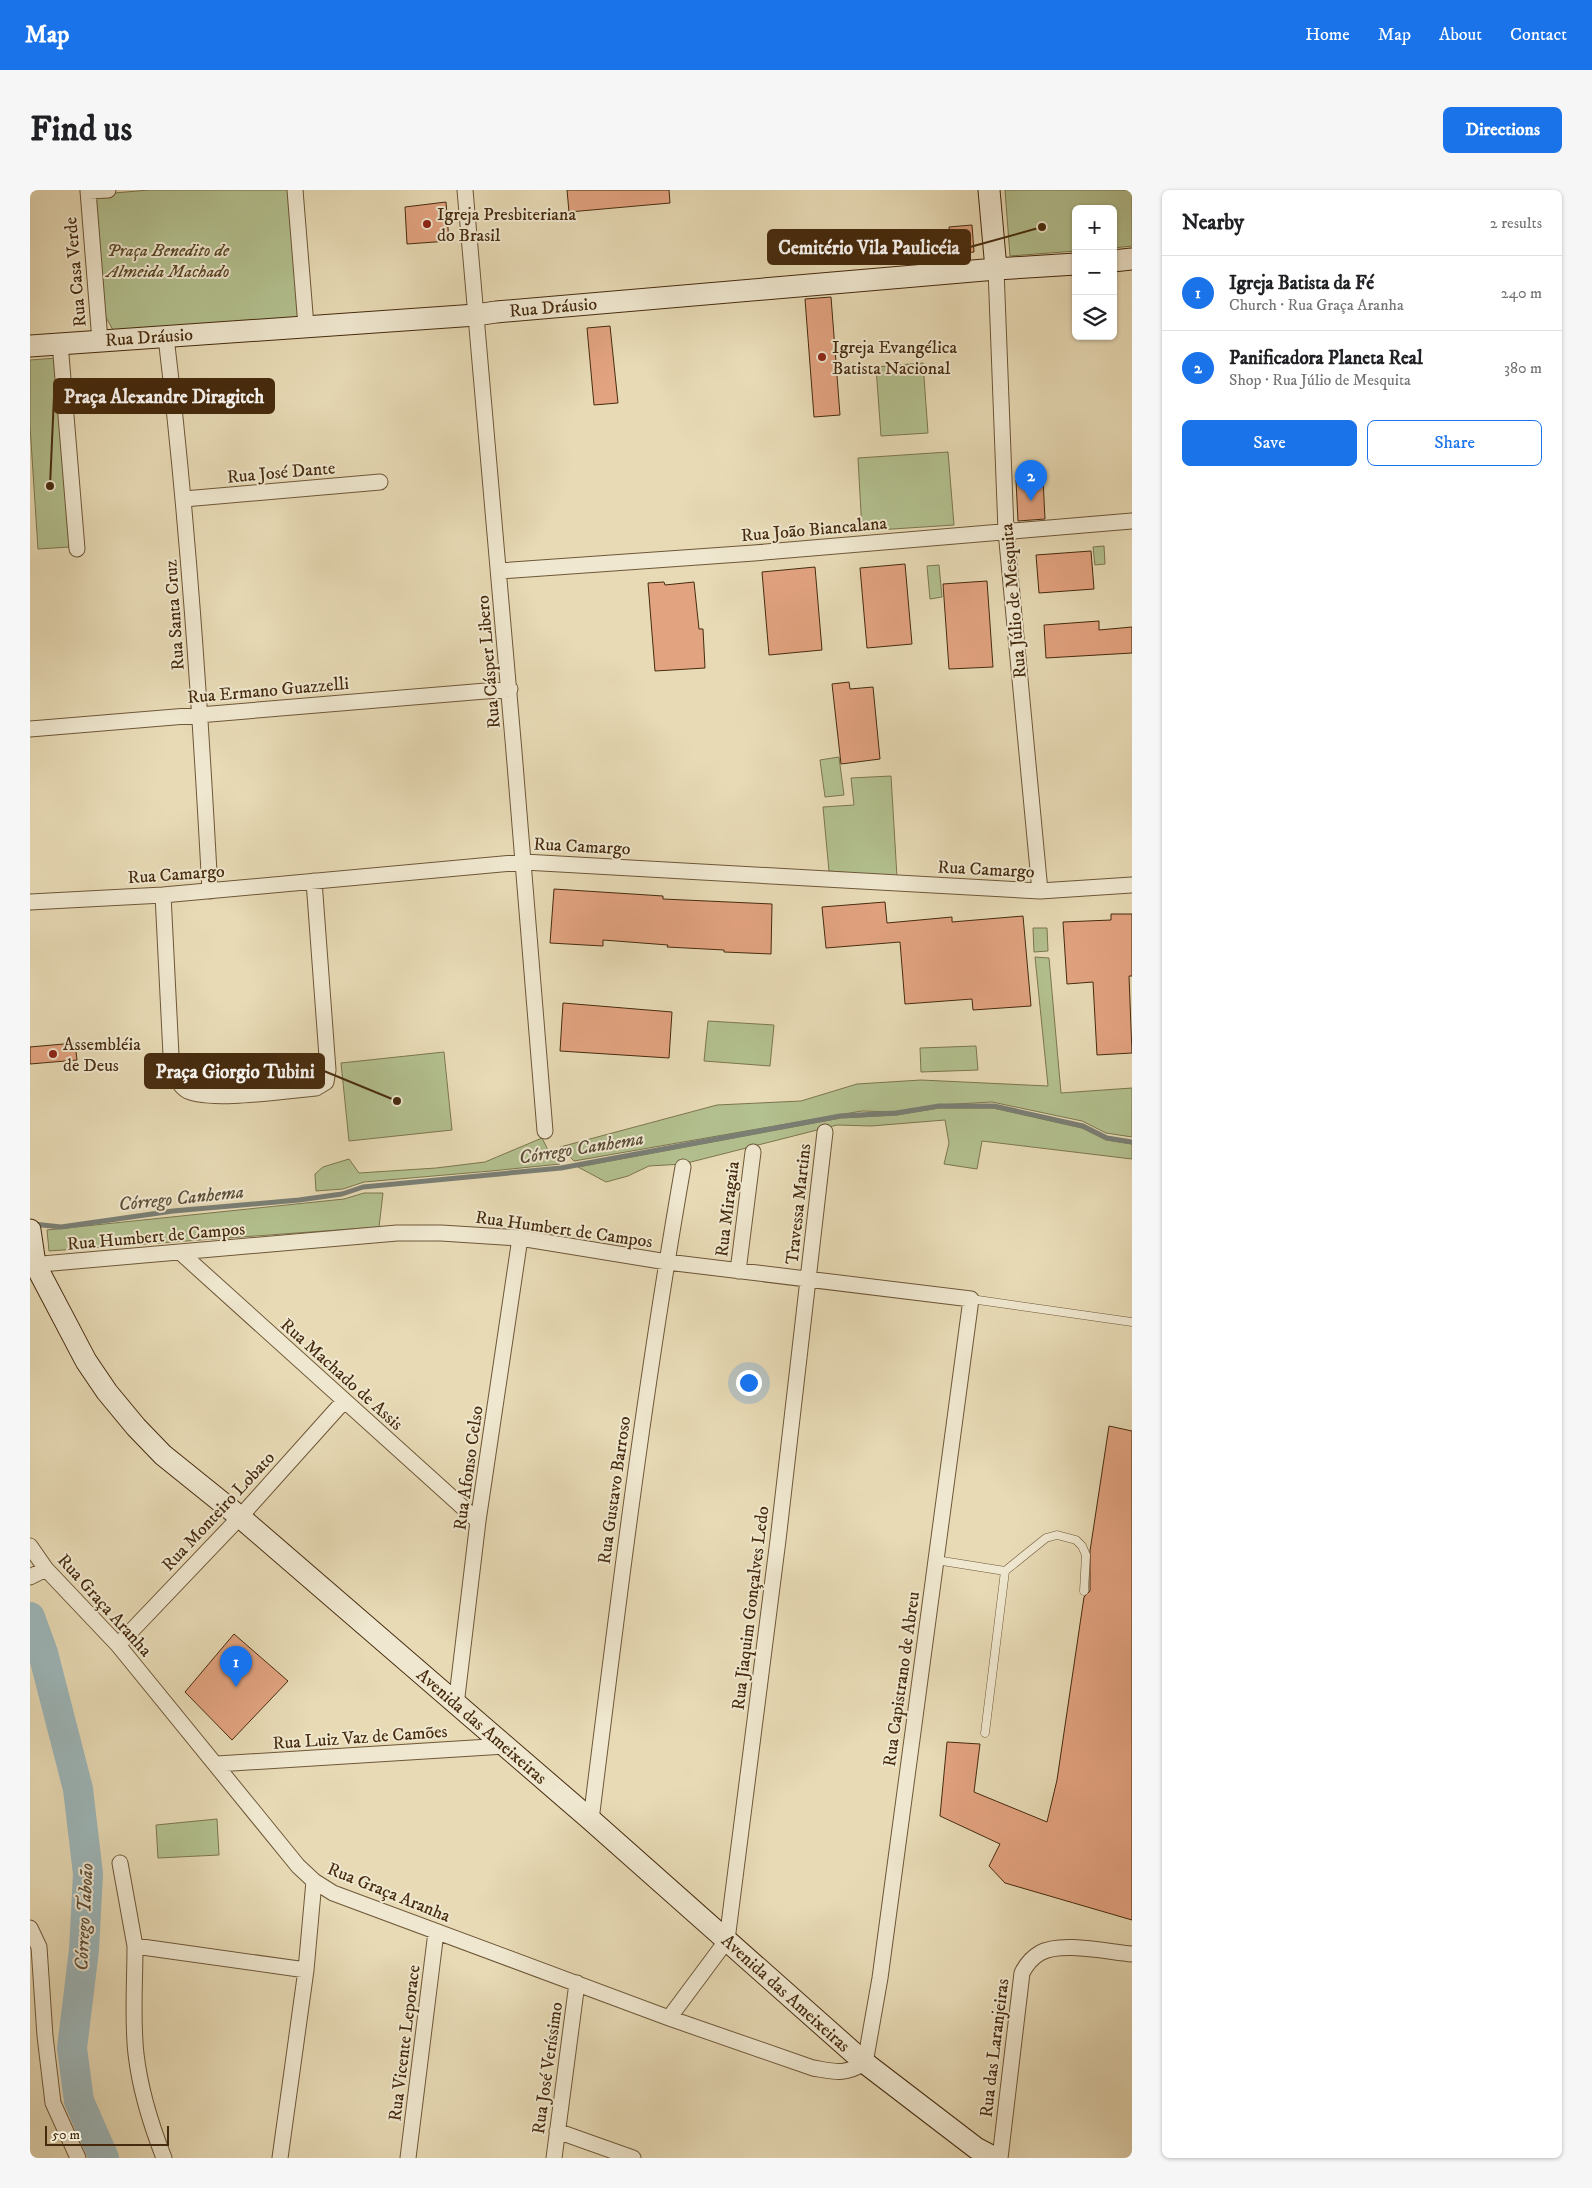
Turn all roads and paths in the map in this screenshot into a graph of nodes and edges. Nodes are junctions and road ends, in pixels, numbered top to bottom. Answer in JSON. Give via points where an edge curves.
{"nodes":[{"id":1,"x":108,"y":190,"type":"edge"},
{"id":2,"x":295,"y":190,"type":"edge"},
{"id":3,"x":465,"y":190,"type":"edge"},
{"id":4,"x":990,"y":190,"type":"edge"},
{"id":5,"x":1132,"y":259,"type":"edge"},
{"id":6,"x":1117,"y":261,"type":"edge"},
{"id":7,"x":1072,"y":264,"type":"edge"},
{"id":8,"x":996,"y":269,"type":"junction"},
{"id":9,"x":476,"y":316,"type":"junction"},
{"id":10,"x":306,"y":326,"type":"junction"},
{"id":11,"x":166,"y":337,"type":"junction"},
{"id":12,"x":100,"y":341,"type":"junction"},
{"id":13,"x":60,"y":343,"type":"junction"},
{"id":14,"x":30,"y":346,"type":"edge"},
{"id":15,"x":380,"y":482,"type":"dead end"},
{"id":16,"x":184,"y":499,"type":"junction"},
{"id":17,"x":1132,"y":521,"type":"edge"},
{"id":18,"x":1006,"y":531,"type":"junction"},
{"id":19,"x":77,"y":549,"type":"dead end"},
{"id":20,"x":499,"y":572,"type":"junction"},
{"id":21,"x":510,"y":689,"type":"junction"},
{"id":22,"x":200,"y":714,"type":"junction"},
{"id":23,"x":30,"y":729,"type":"edge"},
{"id":24,"x":524,"y":862,"type":"junction"},
{"id":25,"x":314,"y":881,"type":"junction"},
{"id":26,"x":1132,"y":886,"type":"edge"},
{"id":27,"x":210,"y":890,"type":"junction"},
{"id":28,"x":1040,"y":891,"type":"junction"},
{"id":29,"x":163,"y":895,"type":"junction"},
{"id":30,"x":30,"y":902,"type":"edge"},
{"id":31,"x":545,"y":1132,"type":"dead end"},
{"id":32,"x":825,"y":1132,"type":"dead end"},
{"id":33,"x":753,"y":1152,"type":"dead end"},
{"id":34,"x":683,"y":1167,"type":"dead end"},
{"id":35,"x":31,"y":1236,"type":"edge"},
{"id":36,"x":520,"y":1238,"type":"junction"},
{"id":37,"x":181,"y":1253,"type":"junction"},
{"id":38,"x":666,"y":1262,"type":"junction"},
{"id":39,"x":33,"y":1265,"type":"edge"},
{"id":40,"x":738,"y":1271,"type":"junction"},
{"id":41,"x":808,"y":1280,"type":"junction"},
{"id":42,"x":971,"y":1299,"type":"junction"},
{"id":43,"x":1132,"y":1322,"type":"edge"},
{"id":44,"x":344,"y":1402,"type":"junction"},
{"id":45,"x":240,"y":1518,"type":"junction"},
{"id":46,"x":478,"y":1521,"type":"junction"},
{"id":47,"x":30,"y":1546,"type":"edge"},
{"id":48,"x":936,"y":1560,"type":"junction"},
{"id":49,"x":1005,"y":1570,"type":"junction"},
{"id":50,"x":39,"y":1572,"type":"edge"},
{"id":51,"x":1084,"y":1591,"type":"dead end"},
{"id":52,"x":118,"y":1645,"type":"junction"},
{"id":53,"x":456,"y":1704,"type":"junction"},
{"id":54,"x":985,"y":1733,"type":"dead end"},
{"id":55,"x":505,"y":1746,"type":"junction"},
{"id":56,"x":216,"y":1764,"type":"junction"},
{"id":57,"x":591,"y":1820,"type":"junction"},
{"id":58,"x":120,"y":1863,"type":"dead end"},
{"id":59,"x":314,"y":1881,"type":"junction"},
{"id":60,"x":30,"y":1928,"type":"edge"},
{"id":61,"x":436,"y":1932,"type":"junction"},
{"id":62,"x":727,"y":1940,"type":"junction"},
{"id":63,"x":135,"y":1946,"type":"junction"},
{"id":64,"x":1132,"y":1954,"type":"edge"},
{"id":65,"x":306,"y":1970,"type":"junction"},
{"id":66,"x":577,"y":1983,"type":"junction"},
{"id":67,"x":669,"y":2018,"type":"junction"},
{"id":68,"x":865,"y":2063,"type":"junction"},
{"id":69,"x":557,"y":2131,"type":"junction"},
{"id":70,"x":980,"y":2153,"type":"edge"},
{"id":71,"x":78,"y":2158,"type":"edge"},
{"id":72,"x":164,"y":2158,"type":"edge"},
{"id":73,"x":280,"y":2158,"type":"edge"},
{"id":74,"x":408,"y":2158,"type":"edge"},
{"id":75,"x":554,"y":2158,"type":"edge"},
{"id":76,"x":633,"y":2158,"type":"edge"},
{"id":77,"x":995,"y":2158,"type":"edge"},
{"id":78,"x":1000,"y":2158,"type":"edge"}],
"edges":[{"from":1,"to":12,"type":"street","name":"Rua Casa Verde","via":[[88,192]]},
{"from":2,"to":10,"type":"street"},
{"from":3,"to":9,"type":"street","name":"Rua Cásper Libero"},
{"from":4,"to":8,"type":"street","name":"Rua Júlio de Mesquita"},
{"from":5,"to":6,"type":"street"},
{"from":7,"to":8,"type":"street","name":"Rua Dráusio"},
{"from":8,"to":9,"type":"street","name":"Rua Dráusio"},
{"from":8,"to":18,"type":"street","name":"Rua Júlio de Mesquita"},
{"from":9,"to":10,"type":"street","name":"Rua Dráusio"},
{"from":9,"to":20,"type":"street","name":"Rua Cásper Libero"},
{"from":10,"to":11,"type":"street","name":"Rua Dráusio"},
{"from":11,"to":12,"type":"street","name":"Rua Dráusio"},
{"from":11,"to":16,"type":"street","name":"Rua Santa Cruz"},
{"from":12,"to":13,"type":"street","name":"Rua Dráusio"},
{"from":13,"to":14,"type":"street","name":"Rua Dráusio"},
{"from":13,"to":19,"type":"street"},
{"from":15,"to":16,"type":"street","name":"Rua José Dante"},
{"from":16,"to":22,"type":"street","name":"Rua Santa Cruz"},
{"from":17,"to":18,"type":"street","name":"Rua João Biancalana"},
{"from":18,"to":20,"type":"street","name":"Rua João Biancalana"},
{"from":18,"to":28,"type":"street","name":"Rua Júlio de Mesquita"},
{"from":20,"to":21,"type":"street","name":"Rua Cásper Libero"},
{"from":21,"to":22,"type":"street","name":"Rua Ermano Guazzelli"},
{"from":21,"to":24,"type":"street","name":"Rua Cásper Libero"},
{"from":22,"to":23,"type":"street","name":"Rua Ermano Guazzelli"},
{"from":22,"to":27,"type":"street","name":"Rua Santa Cruz"},
{"from":24,"to":25,"type":"street","name":"Rua Camargo"},
{"from":24,"to":28,"type":"street","name":"Rua Camargo"},
{"from":24,"to":31,"type":"street","name":"Rua Cásper Libero"},
{"from":25,"to":27,"type":"street","name":"Rua Camargo"},
{"from":25,"to":29,"type":"street","via":[[328,1070],[326,1082],[316,1088],[207,1096],[188,1091],[181,1085],[171,1055]]},
{"from":26,"to":28,"type":"street","name":"Rua Camargo"},
{"from":27,"to":29,"type":"street","name":"Rua Camargo"},
{"from":29,"to":30,"type":"street","name":"Rua Camargo"},
{"from":32,"to":41,"type":"street","name":"Travessa Martins"},
{"from":33,"to":40,"type":"street","name":"Rua Miragaia"},
{"from":34,"to":38,"type":"street","name":"Rua Gustavo Barroso"},
{"from":35,"to":39,"type":"street","name":"Avenida das Ameixeiras"},
{"from":36,"to":37,"type":"street","name":"Rua Humbert de Campos","via":[[397,1233]]},
{"from":36,"to":38,"type":"street","name":"Rua Humbert de Campos"},
{"from":36,"to":46,"type":"street","name":"Rua Afonso Celso"},
{"from":37,"to":39,"type":"street","name":"Rua Humbert de Campos"},
{"from":37,"to":44,"type":"street","name":"Rua Machado de Assis"},
{"from":38,"to":40,"type":"street","name":"Rua Humbert de Campos"},
{"from":38,"to":57,"type":"street","name":"Rua Gustavo Barroso","via":[[629,1514]]},
{"from":39,"to":45,"type":"street","name":"Avenida das Ameixeiras","via":[[86,1361],[107,1392],[163,1455]]},
{"from":40,"to":41,"type":"street","name":"Rua Humbert de Campos"},
{"from":41,"to":42,"type":"street","name":"Rua Humbert de Campos"},
{"from":41,"to":62,"type":"street","name":"Rua Jiaquim Gonçalves Ledo"},
{"from":42,"to":43,"type":"lane"},
{"from":42,"to":48,"type":"street","name":"Rua Capistrano de Abreu"},
{"from":44,"to":45,"type":"street","name":"Rua Monteiro Lobato"},
{"from":44,"to":46,"type":"street","name":"Rua Machado de Assis"},
{"from":45,"to":52,"type":"street","name":"Rua Monteiro Lobato"},
{"from":45,"to":53,"type":"street","name":"Avenida das Ameixeiras"},
{"from":46,"to":53,"type":"street","name":"Rua Afonso Celso"},
{"from":47,"to":50,"type":"street","name":"Rua Graça Aranha"},
{"from":48,"to":49,"type":"lane"},
{"from":48,"to":68,"type":"street","name":"Rua Capistrano de Abreu","via":[[881,1968]]},
{"from":49,"to":51,"type":"lane","via":[[1046,1538],[1057,1535],[1076,1540],[1086,1555]]},
{"from":49,"to":54,"type":"lane"},
{"from":50,"to":52,"type":"street","name":"Rua Graça Aranha"},
{"from":52,"to":56,"type":"street","name":"Rua Graça Aranha"},
{"from":53,"to":55,"type":"street","name":"Avenida das Ameixeiras"},
{"from":55,"to":56,"type":"street","name":"Rua Luiz Vaz de Camões"},
{"from":55,"to":57,"type":"street","name":"Avenida das Ameixeiras"},
{"from":56,"to":59,"type":"street","name":"Rua Graça Aranha","via":[[298,1866]]},
{"from":57,"to":62,"type":"street","name":"Avenida das Ameixeiras"},
{"from":58,"to":63,"type":"street"},
{"from":59,"to":61,"type":"street","name":"Rua Graça Aranha","via":[[333,1893]]},
{"from":59,"to":65,"type":"street"},
{"from":60,"to":71,"type":"street","via":[[39,1947],[45,2036],[54,2103]]},
{"from":61,"to":66,"type":"street","name":"Rua Graça Aranha"},
{"from":61,"to":74,"type":"street","name":"Rua Vicente Leporace"},
{"from":62,"to":67,"type":"street"},
{"from":62,"to":68,"type":"street","name":"Avenida das Ameixeiras"},
{"from":63,"to":65,"type":"street"},
{"from":63,"to":72,"type":"street","via":[[136,2054],[146,2103]]},
{"from":64,"to":78,"type":"street","name":"Rua das Laranjeiras","via":[[1055,1948],[1040,1952],[1029,1961],[1022,1973]]},
{"from":65,"to":73,"type":"street"},
{"from":66,"to":67,"type":"street","name":"Rua Graça Aranha"},
{"from":66,"to":69,"type":"street","name":"Rua José Veríssimo"},
{"from":67,"to":68,"type":"street","name":"Rua Graça Aranha","via":[[813,2068],[848,2072]]},
{"from":68,"to":70,"type":"street","name":"Avenida das Ameixeiras"},
{"from":69,"to":75,"type":"street","name":"Rua José Veríssimo"},
{"from":69,"to":76,"type":"street"},
{"from":70,"to":77,"type":"street","name":"Avenida das Ameixeiras"}]}
